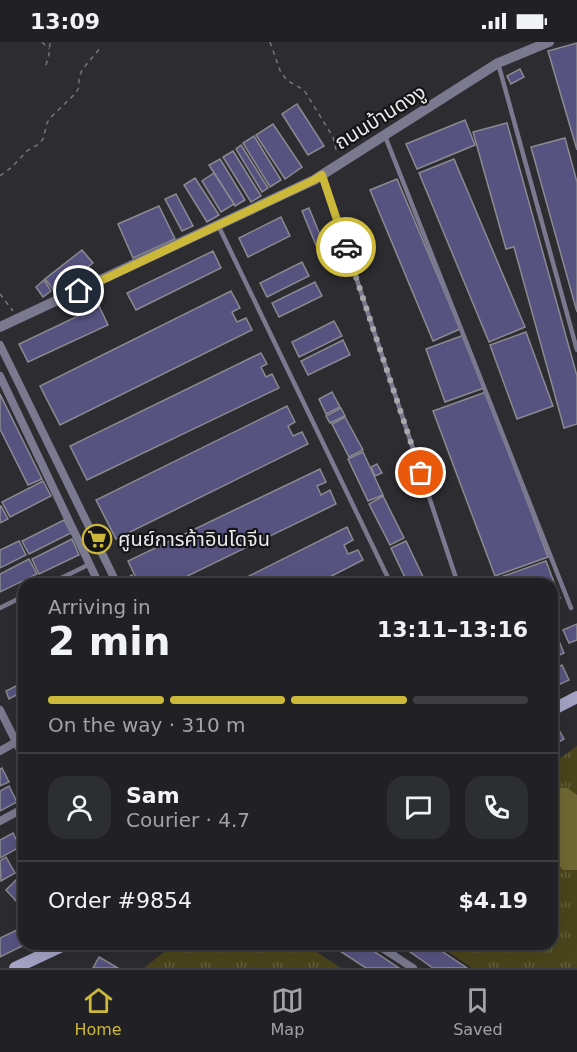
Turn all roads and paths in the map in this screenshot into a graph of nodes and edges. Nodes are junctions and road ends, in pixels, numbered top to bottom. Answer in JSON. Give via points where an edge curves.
{"nodes":[{"id":1,"x":42,"y":42,"type":"edge"},
{"id":2,"x":50,"y":42,"type":"edge"},
{"id":3,"x":270,"y":42,"type":"edge"},
{"id":4,"x":549,"y":42,"type":"edge"},
{"id":5,"x":101,"y":47,"type":"dead end"},
{"id":6,"x":50,"y":50,"type":"junction"},
{"id":7,"x":498,"y":63,"type":"junction"},
{"id":8,"x":46,"y":64,"type":"dead end"},
{"id":9,"x":385,"y":135,"type":"junction"},
{"id":10,"x":340,"y":163,"type":"junction"},
{"id":11,"x":322,"y":175,"type":"junction"},
{"id":12,"x":0,"y":177,"type":"edge"},
{"id":13,"x":218,"y":225,"type":"junction"},
{"id":14,"x":0,"y":294,"type":"edge"},
{"id":15,"x":19,"y":319,"type":"junction"},
{"id":16,"x":0,"y":327,"type":"edge"},
{"id":17,"x":0,"y":345,"type":"edge"},
{"id":18,"x":577,"y":350,"type":"edge"},
{"id":19,"x":0,"y":376,"type":"edge"},
{"id":20,"x":90,"y":564,"type":"junction"},
{"id":21,"x":61,"y":578,"type":"edge"},
{"id":22,"x":96,"y":578,"type":"edge"},
{"id":23,"x":114,"y":578,"type":"edge"},
{"id":24,"x":388,"y":578,"type":"edge"},
{"id":25,"x":456,"y":578,"type":"edge"},
{"id":26,"x":18,"y":599,"type":"edge"},
{"id":27,"x":0,"y":608,"type":"edge"},
{"id":28,"x":572,"y":608,"type":"dead end"},
{"id":29,"x":577,"y":697,"type":"edge"},
{"id":30,"x":558,"y":707,"type":"edge"},
{"id":31,"x":0,"y":710,"type":"edge"},
{"id":32,"x":16,"y":742,"type":"junction"},
{"id":33,"x":18,"y":746,"type":"edge"},
{"id":34,"x":0,"y":751,"type":"edge"},
{"id":35,"x":18,"y":811,"type":"edge"},
{"id":36,"x":0,"y":821,"type":"edge"},
{"id":37,"x":53,"y":950,"type":"edge"},
{"id":38,"x":385,"y":950,"type":"edge"},
{"id":39,"x":15,"y":968,"type":"edge"},
{"id":40,"x":413,"y":968,"type":"edge"}],
"edges":[{"from":1,"to":6,"type":"path"},
{"from":2,"to":6,"type":"path"},
{"from":3,"to":10,"type":"path","via":[[281,73],[304,90],[321,116],[333,137]]},
{"from":4,"to":7,"type":"street","name":"ถนนบ้านดงงู"},
{"from":5,"to":12,"type":"path","via":[[82,70],[76,93],[50,118],[43,139]]},
{"from":6,"to":8,"type":"path"},
{"from":7,"to":9,"type":"street","name":"ถนนบ้านดงงู"},
{"from":7,"to":18,"type":"lane"},
{"from":9,"to":10,"type":"street","name":"ถนนบ้านดงงู"},
{"from":9,"to":28,"type":"lane"},
{"from":10,"to":11,"type":"street","name":"ถนนบ้านดงงู"},
{"from":11,"to":13,"type":"street","name":"ถนนบ้านดงงู"},
{"from":11,"to":25,"type":"lane"},
{"from":13,"to":15,"type":"street","name":"ถนนบ้านดงงู"},
{"from":13,"to":24,"type":"lane"},
{"from":14,"to":15,"type":"path"},
{"from":15,"to":16,"type":"street","name":"ถนนบ้านดงงู"},
{"from":17,"to":23,"type":"street"},
{"from":19,"to":20,"type":"street"},
{"from":20,"to":21,"type":"lane"},
{"from":20,"to":22,"type":"street"},
{"from":26,"to":27,"type":"lane"},
{"from":29,"to":30,"type":"main road"},
{"from":31,"to":32,"type":"street"},
{"from":32,"to":33,"type":"street"},
{"from":32,"to":34,"type":"street"},
{"from":35,"to":36,"type":"street"},
{"from":37,"to":39,"type":"main road"},
{"from":38,"to":40,"type":"street"}]}
